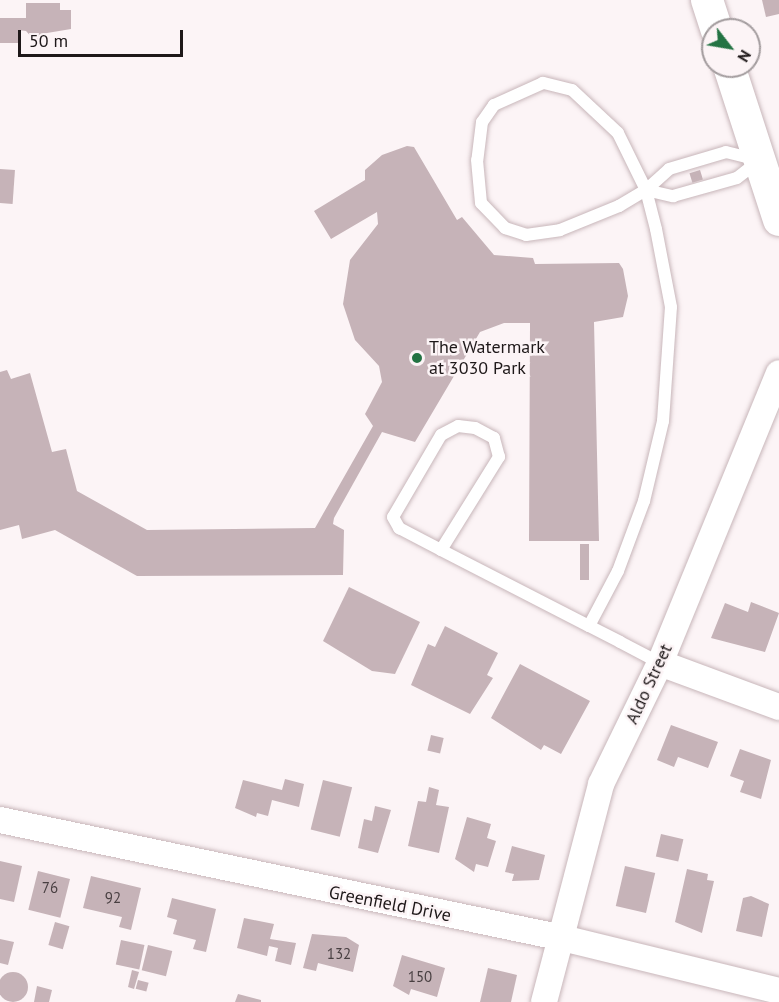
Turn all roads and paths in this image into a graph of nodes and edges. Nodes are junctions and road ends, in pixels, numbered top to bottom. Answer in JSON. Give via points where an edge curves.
{"nodes":[{"id":1,"x":707,"y":0,"type":"edge"},
{"id":2,"x":713,"y":18,"type":"edge"},
{"id":3,"x":733,"y":78,"type":"edge"},
{"id":4,"x":760,"y":160,"type":"junction"},
{"id":5,"x":646,"y":190,"type":"junction"},
{"id":6,"x":779,"y":220,"type":"edge"},
{"id":7,"x":779,"y":373,"type":"edge"},
{"id":8,"x":441,"y":550,"type":"junction"},
{"id":9,"x":589,"y":626,"type":"junction"},
{"id":10,"x":660,"y":663,"type":"junction"},
{"id":11,"x":779,"y":707,"type":"edge"},
{"id":12,"x":0,"y":820,"type":"edge"},
{"id":13,"x":558,"y":937,"type":"junction"},
{"id":14,"x":779,"y":991,"type":"edge"},
{"id":15,"x":544,"y":1002,"type":"edge"}],
"edges":[{"from":1,"to":2,"type":"street"},
{"from":3,"to":4,"type":"street"},
{"from":4,"to":5,"type":"lane","via":[[737,178],[673,196]]},
{"from":4,"to":5,"type":"lane","via":[[726,153],[669,169]]},
{"from":4,"to":6,"type":"street"},
{"from":5,"to":5,"type":"lane","via":[[618,133],[572,90],[543,83],[494,105],[482,122],[477,160],[481,203],[505,228],[526,235],[560,230]]},
{"from":5,"to":9,"type":"lane","via":[[671,307],[663,421],[640,511],[618,572]]},
{"from":7,"to":10,"type":"street","name":"Aldo Street"},
{"from":8,"to":8,"type":"lane","via":[[399,528],[393,517],[441,435],[458,426],[475,428],[494,438],[499,457]]},
{"from":8,"to":9,"type":"lane"},
{"from":9,"to":10,"type":"lane"},
{"from":10,"to":11,"type":"street"},
{"from":10,"to":13,"type":"street","name":"Aldo Street","via":[[601,784]]},
{"from":12,"to":13,"type":"street","name":"Greenfield Drive"},
{"from":13,"to":14,"type":"street","name":"Greenfield Drive"},
{"from":13,"to":15,"type":"street","name":"Aldo Street"}]}
